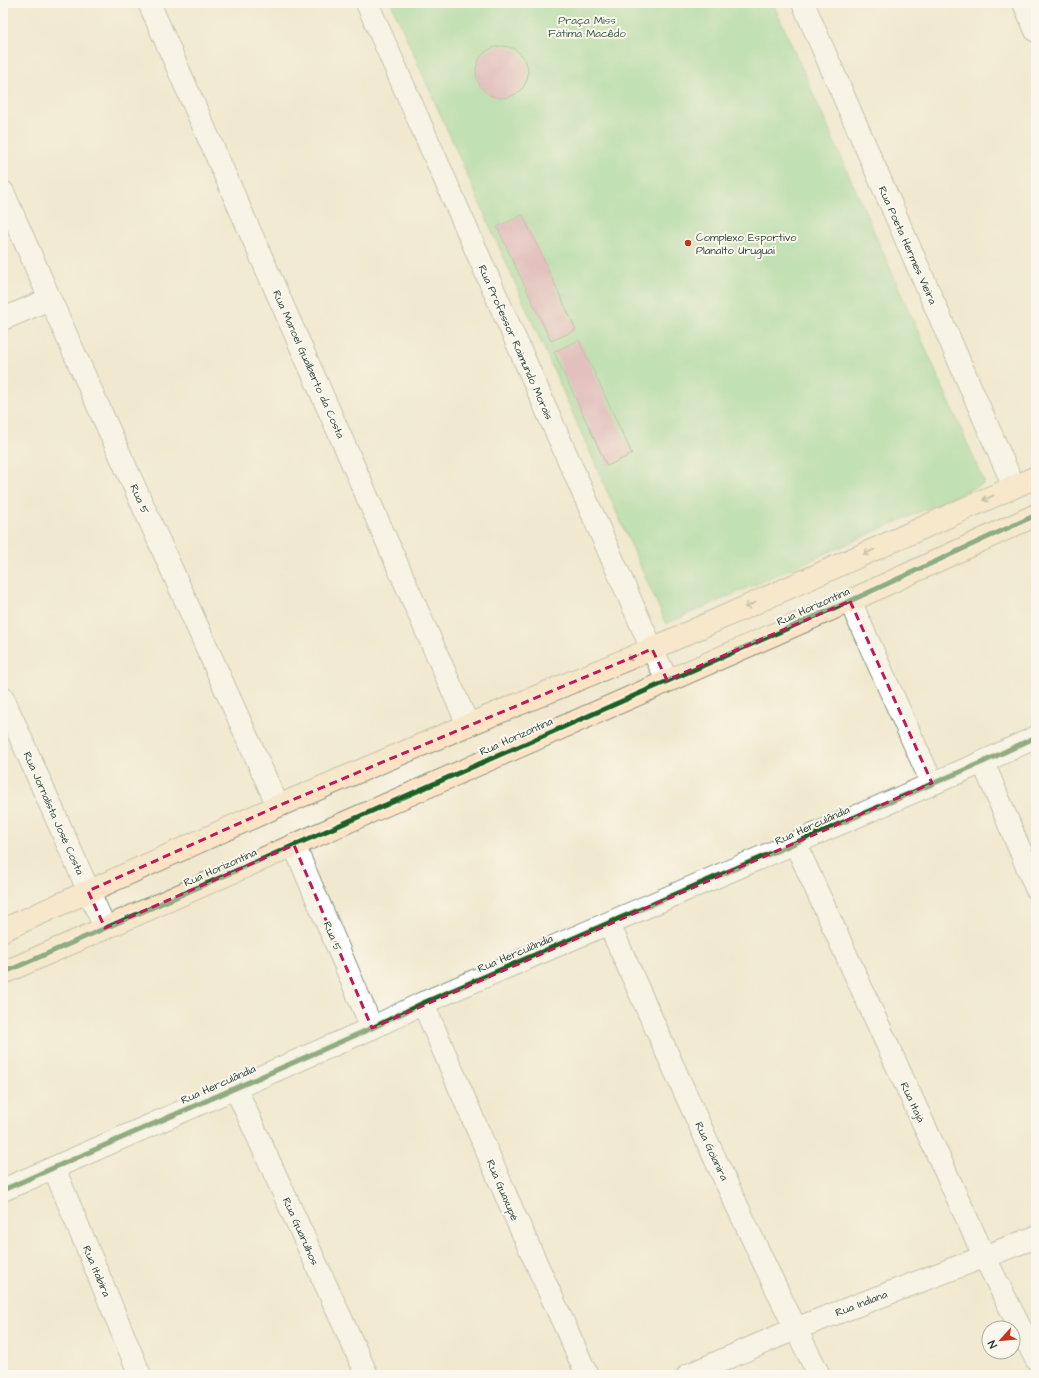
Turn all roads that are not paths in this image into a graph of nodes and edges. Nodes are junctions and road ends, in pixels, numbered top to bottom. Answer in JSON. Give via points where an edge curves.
{"nodes":[{"id":1,"x":150,"y":3,"type":"edge"},
{"id":2,"x":367,"y":3,"type":"edge"},
{"id":3,"x":803,"y":3,"type":"edge"},
{"id":4,"x":1024,"y":3,"type":"edge"},
{"id":5,"x":1036,"y":31,"type":"edge"},
{"id":6,"x":3,"y":192,"type":"edge"},
{"id":7,"x":50,"y":299,"type":"junction"},
{"id":8,"x":3,"y":319,"type":"edge"},
{"id":9,"x":1036,"y":477,"type":"edge"},
{"id":10,"x":1014,"y":487,"type":"junction"},
{"id":11,"x":1036,"y":515,"type":"edge"},
{"id":12,"x":850,"y":601,"type":"junction"},
{"id":13,"x":652,"y":649,"type":"junction"},
{"id":14,"x":667,"y":680,"type":"junction"},
{"id":15,"x":3,"y":698,"type":"edge"},
{"id":16,"x":468,"y":725,"type":"junction"},
{"id":17,"x":1036,"y":738,"type":"edge"},
{"id":18,"x":983,"y":762,"type":"junction"},
{"id":19,"x":932,"y":783,"type":"junction"},
{"id":20,"x":278,"y":806,"type":"junction"},
{"id":21,"x":795,"y":843,"type":"junction"},
{"id":22,"x":294,"y":845,"type":"junction"},
{"id":23,"x":1036,"y":888,"type":"edge"},
{"id":24,"x":88,"y":891,"type":"junction"},
{"id":25,"x":609,"y":924,"type":"junction"},
{"id":26,"x":105,"y":928,"type":"junction"},
{"id":27,"x":3,"y":930,"type":"edge"},
{"id":28,"x":3,"y":973,"type":"edge"},
{"id":29,"x":423,"y":1003,"type":"junction"},
{"id":30,"x":372,"y":1028,"type":"junction"},
{"id":31,"x":236,"y":1087,"type":"junction"},
{"id":32,"x":54,"y":1168,"type":"junction"},
{"id":33,"x":3,"y":1190,"type":"edge"},
{"id":34,"x":1036,"y":1237,"type":"edge"},
{"id":35,"x":984,"y":1256,"type":"junction"},
{"id":36,"x":796,"y":1329,"type":"junction"},
{"id":37,"x":1036,"y":1359,"type":"edge"},
{"id":38,"x":140,"y":1375,"type":"edge"},
{"id":39,"x":367,"y":1375,"type":"edge"},
{"id":40,"x":587,"y":1375,"type":"edge"},
{"id":41,"x":688,"y":1375,"type":"edge"},
{"id":42,"x":819,"y":1375,"type":"edge"}],
"edges":[{"from":1,"to":16,"type":"street","name":"Rua Manoel Gualberto da Costa"},
{"from":2,"to":13,"type":"street","name":"Rua Professor Raimundo Morais"},
{"from":3,"to":10,"type":"street","name":"Rua Poeta Hermes Vieira"},
{"from":4,"to":5,"type":"street"},
{"from":6,"to":7,"type":"street","name":"Rua 5"},
{"from":7,"to":8,"type":"street"},
{"from":7,"to":20,"type":"street","name":"Rua 5"},
{"from":9,"to":10,"type":"street"},
{"from":10,"to":13,"type":"street","one_way":true},
{"from":11,"to":12,"type":"street","name":"Rua Horizontina"},
{"from":12,"to":14,"type":"street","name":"Rua Horizontina"},
{"from":12,"to":19,"type":"street"},
{"from":13,"to":14,"type":"street","name":"Rua Professor Raimundo Morais"},
{"from":13,"to":16,"type":"street","one_way":true},
{"from":14,"to":22,"type":"street","name":"Rua Horizontina"},
{"from":15,"to":24,"type":"street","name":"Rua Jornalista José Costa"},
{"from":16,"to":20,"type":"street"},
{"from":17,"to":18,"type":"street","name":"Rua Herculândia"},
{"from":18,"to":19,"type":"street","name":"Rua Herculândia"},
{"from":18,"to":23,"type":"street"},
{"from":19,"to":21,"type":"street","name":"Rua Herculândia"},
{"from":20,"to":24,"type":"street"},
{"from":21,"to":25,"type":"street","name":"Rua Herculândia"},
{"from":21,"to":35,"type":"street","name":"Rua Itajá"},
{"from":22,"to":26,"type":"street","name":"Rua Horizontina"},
{"from":22,"to":30,"type":"street","name":"Rua 5"},
{"from":24,"to":26,"type":"street","name":"Rua Jornalista José Costa"},
{"from":24,"to":27,"type":"street"},
{"from":25,"to":29,"type":"street","name":"Rua Herculândia"},
{"from":25,"to":36,"type":"street","name":"Rua Goianira","via":[[696,1118]]},
{"from":26,"to":28,"type":"street","name":"Rua Horizontina"},
{"from":29,"to":30,"type":"street","name":"Rua Herculândia"},
{"from":29,"to":40,"type":"street","name":"Rua Guaxupé"},
{"from":30,"to":31,"type":"street","name":"Rua Herculândia"},
{"from":31,"to":32,"type":"street","name":"Rua Herculândia"},
{"from":31,"to":39,"type":"street","name":"Rua Guarulhos"},
{"from":32,"to":33,"type":"street","name":"Rua Herculândia"},
{"from":32,"to":38,"type":"street","name":"Rua Itabira"},
{"from":34,"to":35,"type":"street","name":"Rua Indiana"},
{"from":35,"to":36,"type":"street","name":"Rua Indiana"},
{"from":35,"to":37,"type":"street","name":"Rua Itajá"},
{"from":36,"to":41,"type":"street","name":"Rua Indiana"},
{"from":36,"to":42,"type":"street","name":"Rua Goianira"}]}
